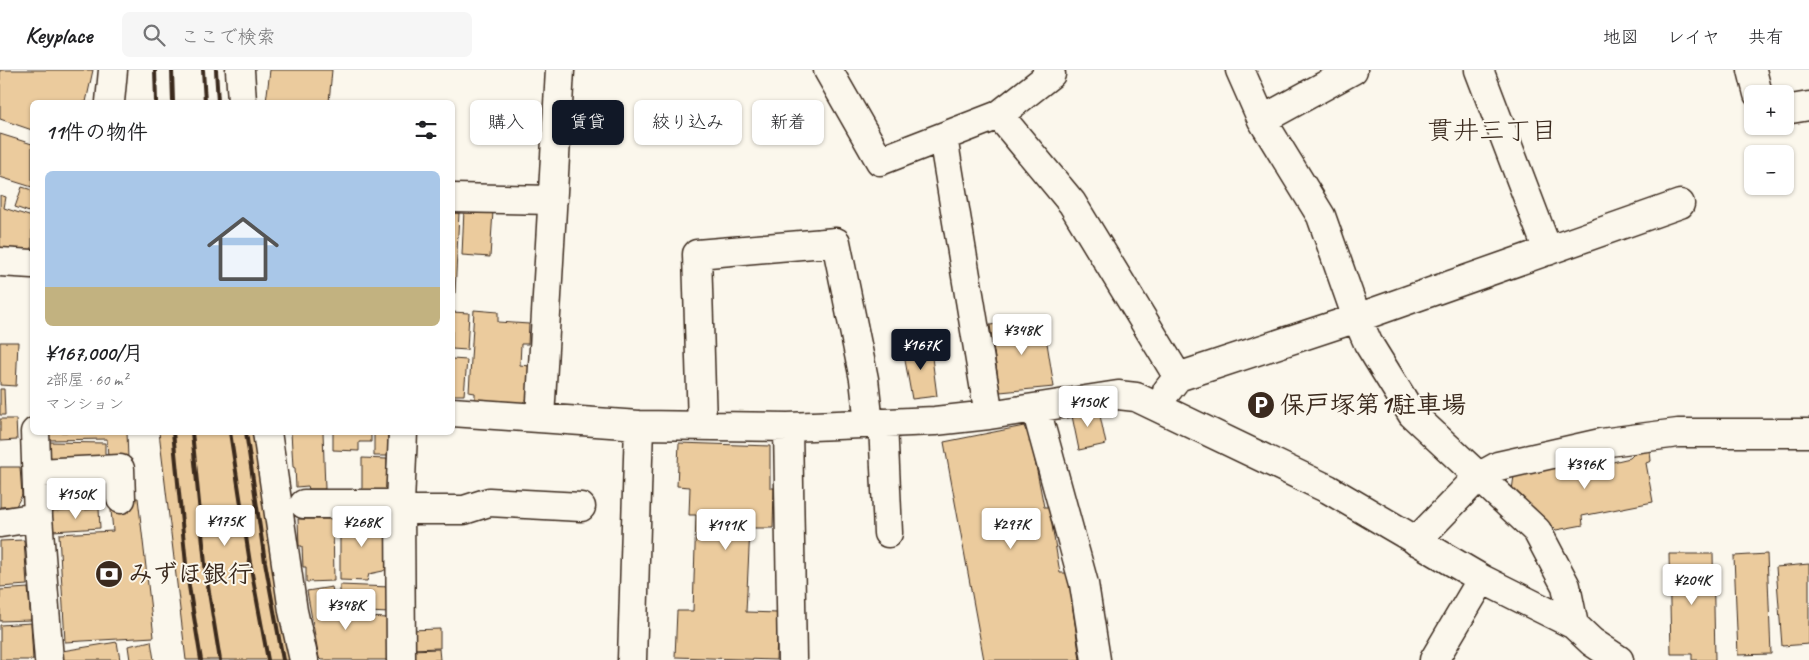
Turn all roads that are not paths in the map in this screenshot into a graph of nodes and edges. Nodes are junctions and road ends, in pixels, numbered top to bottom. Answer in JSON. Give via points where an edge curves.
{"nodes":[{"id":1,"x":113,"y":70,"type":"edge"},
{"id":2,"x":240,"y":70,"type":"edge"},
{"id":3,"x":560,"y":70,"type":"edge"},
{"id":4,"x":828,"y":70,"type":"edge"},
{"id":5,"x":1047,"y":70,"type":"edge"},
{"id":6,"x":1240,"y":70,"type":"edge"},
{"id":7,"x":1352,"y":70,"type":"edge"},
{"id":8,"x":1479,"y":70,"type":"edge"},
{"id":9,"x":1752,"y":70,"type":"edge"},
{"id":10,"x":1756,"y":85,"type":"edge"},
{"id":11,"x":110,"y":100,"type":"edge"},
{"id":12,"x":242,"y":100,"type":"edge"},
{"id":13,"x":1809,"y":106,"type":"edge"},
{"id":14,"x":1794,"y":108,"type":"edge"},
{"id":15,"x":999,"y":115,"type":"junction"},
{"id":16,"x":1262,"y":120,"type":"junction"},
{"id":17,"x":943,"y":137,"type":"junction"},
{"id":18,"x":455,"y":198,"type":"edge"},
{"id":19,"x":552,"y":200,"type":"junction"},
{"id":20,"x":1680,"y":204,"type":"dead end"},
{"id":21,"x":1548,"y":251,"type":"junction"},
{"id":22,"x":0,"y":262,"type":"edge"},
{"id":23,"x":30,"y":264,"type":"edge"},
{"id":24,"x":1357,"y":318,"type":"junction"},
{"id":25,"x":1178,"y":377,"type":"junction"},
{"id":26,"x":1155,"y":405,"type":"junction"},
{"id":27,"x":1036,"y":408,"type":"junction"},
{"id":28,"x":455,"y":412,"type":"edge"},
{"id":29,"x":989,"y":416,"type":"junction"},
{"id":30,"x":540,"y":418,"type":"junction"},
{"id":31,"x":876,"y":424,"type":"junction"},
{"id":32,"x":639,"y":425,"type":"junction"},
{"id":33,"x":702,"y":426,"type":"junction"},
{"id":34,"x":788,"y":427,"type":"junction"},
{"id":35,"x":1809,"y":433,"type":"edge"},
{"id":36,"x":35,"y":435,"type":"edge"},
{"id":37,"x":267,"y":435,"type":"edge"},
{"id":38,"x":402,"y":435,"type":"edge"},
{"id":39,"x":37,"y":473,"type":"junction"},
{"id":40,"x":1478,"y":477,"type":"junction"},
{"id":41,"x":121,"y":499,"type":"dead end"},
{"id":42,"x":304,"y":504,"type":"dead end"},
{"id":43,"x":400,"y":504,"type":"junction"},
{"id":44,"x":581,"y":508,"type":"dead end"},
{"id":45,"x":38,"y":517,"type":"junction"},
{"id":46,"x":0,"y":523,"type":"edge"},
{"id":47,"x":888,"y":533,"type":"dead end"},
{"id":48,"x":1416,"y":541,"type":"junction"},
{"id":49,"x":1482,"y":579,"type":"junction"},
{"id":50,"x":1582,"y":643,"type":"edge"},
{"id":51,"x":49,"y":660,"type":"edge"},
{"id":52,"x":304,"y":660,"type":"edge"},
{"id":53,"x":401,"y":660,"type":"edge"},
{"id":54,"x":632,"y":660,"type":"edge"},
{"id":55,"x":792,"y":660,"type":"edge"},
{"id":56,"x":1096,"y":660,"type":"edge"},
{"id":57,"x":1434,"y":660,"type":"edge"},
{"id":58,"x":1619,"y":660,"type":"edge"}],
"edges":[{"from":1,"to":11,"type":"street"},
{"from":2,"to":12,"type":"street"},
{"from":3,"to":19,"type":"street"},
{"from":4,"to":17,"type":"street","via":[[880,161]]},
{"from":5,"to":15,"type":"street","via":[[1051,74]]},
{"from":6,"to":16,"type":"street"},
{"from":7,"to":16,"type":"street"},
{"from":8,"to":21,"type":"street"},
{"from":9,"to":10,"type":"street"},
{"from":13,"to":14,"type":"street"},
{"from":15,"to":17,"type":"street"},
{"from":15,"to":25,"type":"street","via":[[1072,203]]},
{"from":16,"to":24,"type":"street","via":[[1321,216]]},
{"from":17,"to":29,"type":"street"},
{"from":18,"to":19,"type":"street"},
{"from":19,"to":30,"type":"street"},
{"from":20,"to":21,"type":"street"},
{"from":21,"to":24,"type":"street"},
{"from":22,"to":23,"type":"street"},
{"from":24,"to":25,"type":"street"},
{"from":24,"to":40,"type":"street","via":[[1368,343],[1412,414]]},
{"from":25,"to":26,"type":"street"},
{"from":26,"to":27,"type":"street","via":[[1136,397],[1118,395]]},
{"from":26,"to":48,"type":"street","via":[[1328,489]]},
{"from":27,"to":29,"type":"street"},
{"from":27,"to":56,"type":"street","via":[[1084,584]]},
{"from":28,"to":30,"type":"street"},
{"from":29,"to":31,"type":"street"},
{"from":30,"to":32,"type":"street"},
{"from":31,"to":33,"type":"street","via":[[836,242],[697,254]]},
{"from":31,"to":34,"type":"street"},
{"from":31,"to":47,"type":"street"},
{"from":32,"to":33,"type":"street"},
{"from":32,"to":54,"type":"street"},
{"from":33,"to":34,"type":"street"},
{"from":34,"to":55,"type":"street"},
{"from":35,"to":40,"type":"street","via":[[1678,433],[1601,443],[1498,466]]},
{"from":36,"to":39,"type":"street"},
{"from":37,"to":52,"type":"street","via":[[293,610]]},
{"from":38,"to":43,"type":"street"},
{"from":39,"to":41,"type":"street","via":[[120,469]]},
{"from":39,"to":45,"type":"street"},
{"from":40,"to":48,"type":"street"},
{"from":40,"to":50,"type":"street","via":[[1537,531],[1566,586]]},
{"from":42,"to":43,"type":"street"},
{"from":43,"to":44,"type":"street","via":[[412,510],[464,510],[489,502]]},
{"from":43,"to":53,"type":"street"},
{"from":45,"to":46,"type":"street"},
{"from":45,"to":51,"type":"street"},
{"from":48,"to":49,"type":"street"},
{"from":49,"to":50,"type":"street"},
{"from":49,"to":57,"type":"street"},
{"from":50,"to":58,"type":"street"}]}
